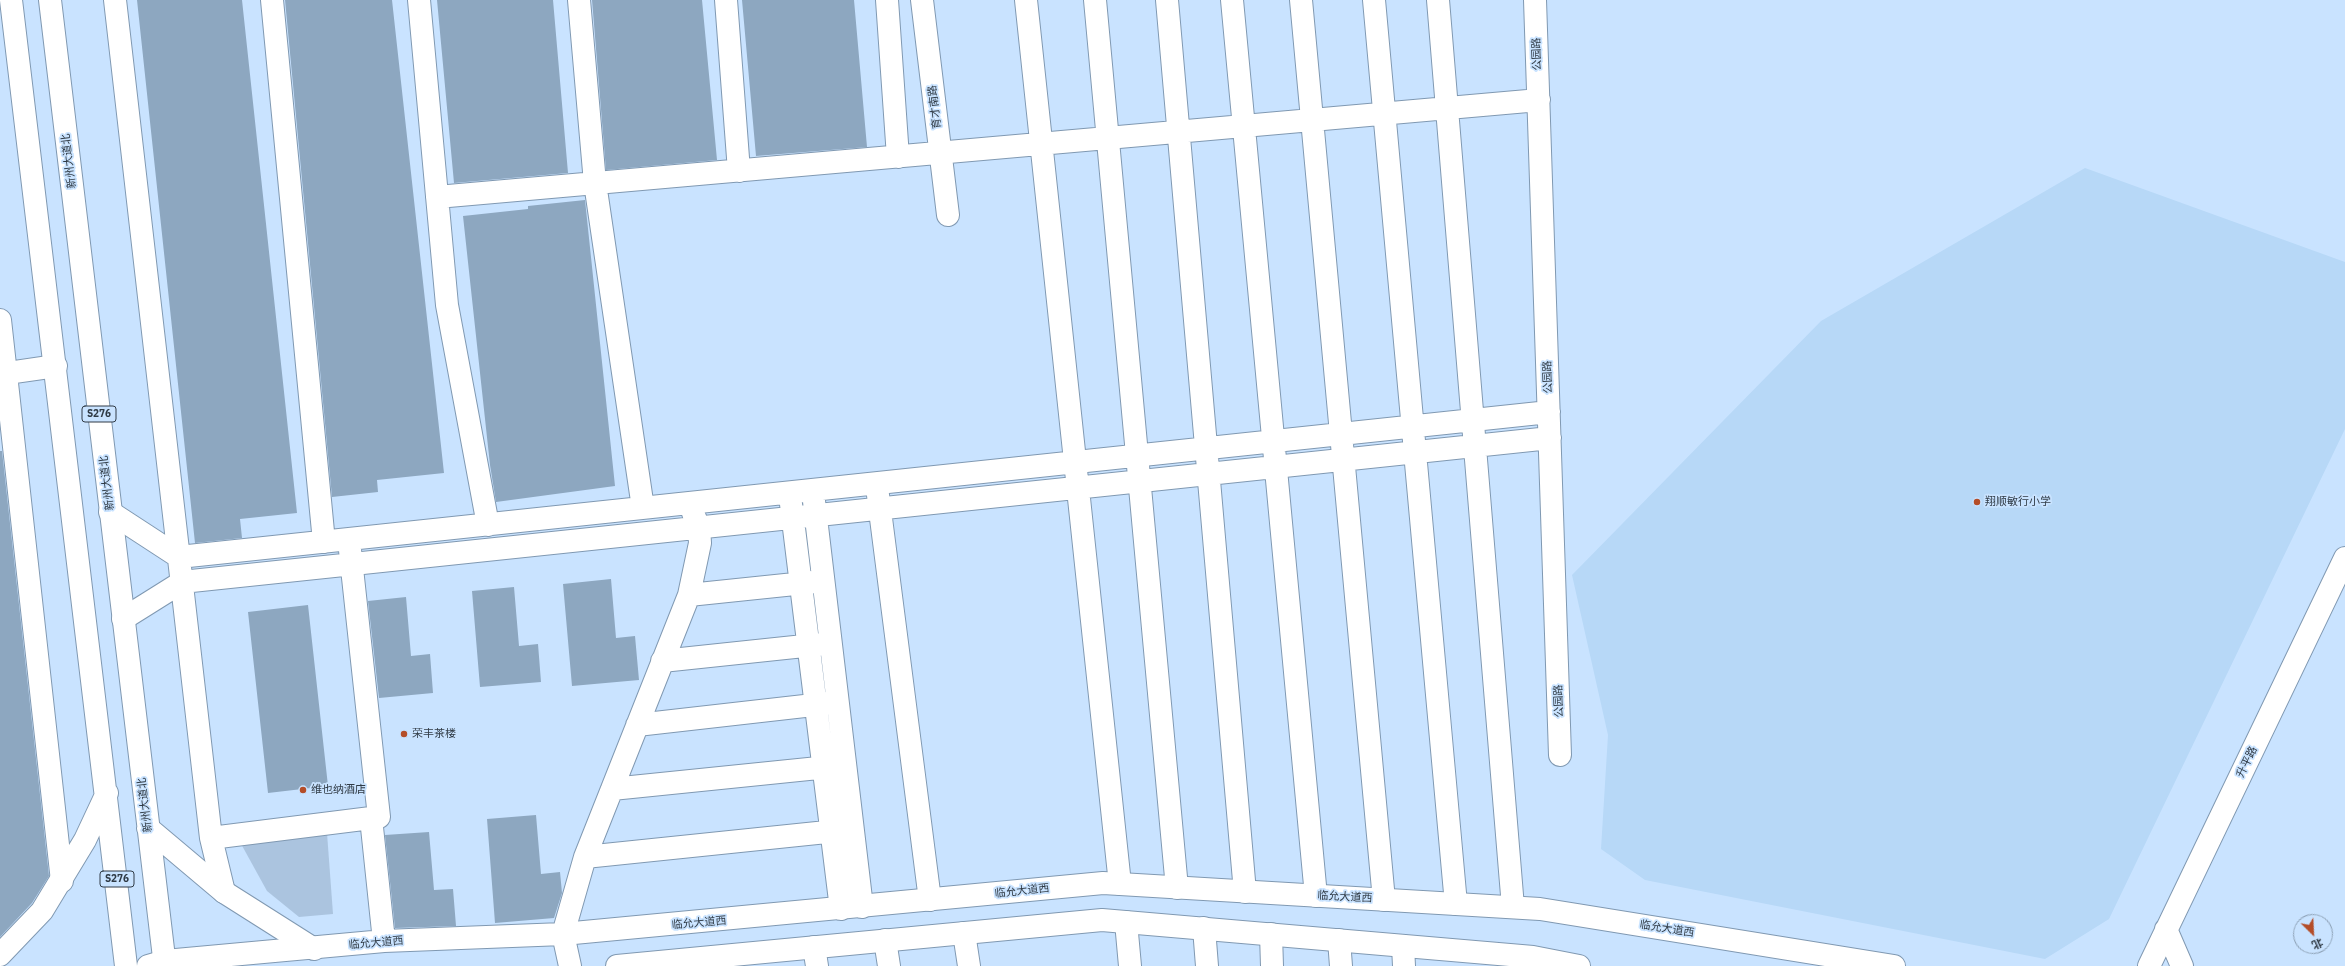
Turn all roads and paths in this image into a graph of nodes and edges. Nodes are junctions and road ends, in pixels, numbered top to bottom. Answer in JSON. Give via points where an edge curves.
{"nodes":[{"id":1,"x":11,"y":0,"type":"edge"},
{"id":2,"x":50,"y":0,"type":"edge"},
{"id":3,"x":115,"y":0,"type":"edge"},
{"id":4,"x":272,"y":0,"type":"edge"},
{"id":5,"x":419,"y":0,"type":"edge"},
{"id":6,"x":578,"y":0,"type":"edge"},
{"id":7,"x":726,"y":0,"type":"edge"},
{"id":8,"x":887,"y":0,"type":"edge"},
{"id":9,"x":922,"y":0,"type":"edge"},
{"id":10,"x":1026,"y":0,"type":"edge"},
{"id":11,"x":1095,"y":0,"type":"edge"},
{"id":12,"x":1167,"y":0,"type":"edge"},
{"id":13,"x":1232,"y":0,"type":"edge"},
{"id":14,"x":1301,"y":0,"type":"edge"},
{"id":15,"x":1374,"y":0,"type":"edge"},
{"id":16,"x":1438,"y":0,"type":"edge"},
{"id":17,"x":1535,"y":0,"type":"edge"},
{"id":18,"x":1539,"y":100,"type":"junction"},
{"id":19,"x":1447,"y":108,"type":"junction"},
{"id":20,"x":1384,"y":114,"type":"junction"},
{"id":21,"x":1312,"y":120,"type":"junction"},
{"id":22,"x":1244,"y":126,"type":"junction"},
{"id":23,"x":1178,"y":132,"type":"junction"},
{"id":24,"x":1108,"y":138,"type":"junction"},
{"id":25,"x":1042,"y":144,"type":"junction"},
{"id":26,"x":941,"y":153,"type":"junction"},
{"id":27,"x":898,"y":157,"type":"junction"},
{"id":28,"x":738,"y":171,"type":"junction"},
{"id":29,"x":595,"y":184,"type":"junction"},
{"id":30,"x":437,"y":197,"type":"junction"},
{"id":31,"x":948,"y":215,"type":"dead end"},
{"id":32,"x":0,"y":320,"type":"edge"},
{"id":33,"x":56,"y":366,"type":"junction"},
{"id":34,"x":3,"y":374,"type":"edge"},
{"id":35,"x":1549,"y":412,"type":"junction"},
{"id":36,"x":1472,"y":420,"type":"junction"},
{"id":37,"x":1413,"y":427,"type":"junction"},
{"id":38,"x":1341,"y":434,"type":"junction"},
{"id":39,"x":1550,"y":438,"type":"junction"},
{"id":40,"x":1273,"y":441,"type":"junction"},
{"id":41,"x":1474,"y":446,"type":"junction"},
{"id":42,"x":1206,"y":448,"type":"junction"},
{"id":43,"x":1415,"y":452,"type":"junction"},
{"id":44,"x":1137,"y":456,"type":"junction"},
{"id":45,"x":1344,"y":459,"type":"junction"},
{"id":46,"x":1075,"y":462,"type":"junction"},
{"id":47,"x":1276,"y":466,"type":"junction"},
{"id":48,"x":1208,"y":474,"type":"junction"},
{"id":49,"x":1139,"y":481,"type":"junction"},
{"id":50,"x":877,"y":484,"type":"junction"},
{"id":51,"x":1078,"y":487,"type":"junction"},
{"id":52,"x":812,"y":490,"type":"junction"},
{"id":53,"x":789,"y":493,"type":"junction"},
{"id":54,"x":689,"y":504,"type":"junction"},
{"id":55,"x":643,"y":508,"type":"junction"},
{"id":56,"x":880,"y":508,"type":"junction"},
{"id":57,"x":110,"y":512,"type":"junction"},
{"id":58,"x":815,"y":515,"type":"junction"},
{"id":59,"x":792,"y":517,"type":"junction"},
{"id":60,"x":488,"y":525,"type":"junction"},
{"id":61,"x":699,"y":527,"type":"junction"},
{"id":62,"x":348,"y":539,"type":"junction"},
{"id":63,"x":324,"y":542,"type":"junction"},
{"id":64,"x":179,"y":557,"type":"junction"},
{"id":65,"x":2345,"y":558,"type":"edge"},
{"id":66,"x":351,"y":564,"type":"junction"},
{"id":67,"x":823,"y":581,"type":"junction"},
{"id":68,"x":182,"y":582,"type":"junction"},
{"id":69,"x":800,"y":583,"type":"junction"},
{"id":70,"x":688,"y":595,"type":"junction"},
{"id":71,"x":123,"y":619,"type":"junction"},
{"id":72,"x":831,"y":644,"type":"junction"},
{"id":73,"x":808,"y":646,"type":"junction"},
{"id":74,"x":662,"y":661,"type":"junction"},
{"id":75,"x":838,"y":702,"type":"junction"},
{"id":76,"x":816,"y":705,"type":"junction"},
{"id":77,"x":637,"y":725,"type":"junction"},
{"id":78,"x":1560,"y":755,"type":"dead end"},
{"id":79,"x":845,"y":765,"type":"junction"},
{"id":80,"x":824,"y":767,"type":"junction"},
{"id":81,"x":612,"y":789,"type":"junction"},
{"id":82,"x":107,"y":793,"type":"junction"},
{"id":83,"x":371,"y":818,"type":"junction"},
{"id":84,"x":148,"y":828,"type":"junction"},
{"id":85,"x":853,"y":829,"type":"junction"},
{"id":86,"x":831,"y":831,"type":"junction"},
{"id":87,"x":211,"y":838,"type":"junction"},
{"id":88,"x":585,"y":857,"type":"junction"},
{"id":89,"x":62,"y":881,"type":"junction"},
{"id":90,"x":1120,"y":884,"type":"junction"},
{"id":91,"x":1177,"y":888,"type":"junction"},
{"id":92,"x":224,"y":892,"type":"junction"},
{"id":93,"x":1245,"y":892,"type":"junction"},
{"id":94,"x":1316,"y":896,"type":"junction"},
{"id":95,"x":930,"y":900,"type":"junction"},
{"id":96,"x":1384,"y":900,"type":"junction"},
{"id":97,"x":1456,"y":904,"type":"junction"},
{"id":98,"x":862,"y":907,"type":"junction"},
{"id":99,"x":1513,"y":907,"type":"junction"},
{"id":100,"x":841,"y":909,"type":"junction"},
{"id":101,"x":1126,"y":922,"type":"junction"},
{"id":102,"x":1204,"y":928,"type":"junction"},
{"id":103,"x":2166,"y":929,"type":"junction"},
{"id":104,"x":964,"y":933,"type":"junction"},
{"id":105,"x":564,"y":934,"type":"junction"},
{"id":106,"x":1271,"y":934,"type":"junction"},
{"id":107,"x":885,"y":940,"type":"junction"},
{"id":108,"x":1339,"y":940,"type":"junction"},
{"id":109,"x":384,"y":941,"type":"junction"},
{"id":110,"x":314,"y":949,"type":"junction"},
{"id":111,"x":0,"y":955,"type":"edge"},
{"id":112,"x":1403,"y":956,"type":"edge"},
{"id":113,"x":815,"y":957,"type":"edge"},
{"id":114,"x":1476,"y":959,"type":"edge"},
{"id":115,"x":1534,"y":962,"type":"edge"},
{"id":116,"x":159,"y":964,"type":"edge"},
{"id":117,"x":126,"y":966,"type":"edge"},
{"id":118,"x":570,"y":966,"type":"edge"},
{"id":119,"x":617,"y":966,"type":"edge"},
{"id":120,"x":889,"y":966,"type":"edge"},
{"id":121,"x":968,"y":966,"type":"edge"},
{"id":122,"x":1130,"y":966,"type":"edge"},
{"id":123,"x":1207,"y":966,"type":"edge"},
{"id":124,"x":1272,"y":966,"type":"edge"},
{"id":125,"x":1341,"y":966,"type":"edge"},
{"id":126,"x":1579,"y":966,"type":"edge"},
{"id":127,"x":1894,"y":966,"type":"edge"},
{"id":128,"x":2149,"y":966,"type":"edge"},
{"id":129,"x":2182,"y":966,"type":"edge"}],
"edges":[{"from":1,"to":33,"type":"street","number":"S276"},
{"from":2,"to":57,"type":"street","name":"新州大道北","number":"S276"},
{"from":3,"to":64,"type":"street"},
{"from":4,"to":63,"type":"street"},
{"from":5,"to":30,"type":"street"},
{"from":6,"to":29,"type":"street"},
{"from":7,"to":28,"type":"street"},
{"from":8,"to":27,"type":"street"},
{"from":9,"to":26,"type":"street","name":"育才南路"},
{"from":10,"to":25,"type":"street"},
{"from":11,"to":24,"type":"street"},
{"from":12,"to":23,"type":"street"},
{"from":13,"to":22,"type":"street"},
{"from":14,"to":21,"type":"street"},
{"from":15,"to":20,"type":"street"},
{"from":16,"to":19,"type":"street"},
{"from":17,"to":18,"type":"street","name":"公园路"},
{"from":18,"to":19,"type":"street"},
{"from":18,"to":35,"type":"street","name":"公园路"},
{"from":19,"to":20,"type":"street"},
{"from":19,"to":36,"type":"street"},
{"from":20,"to":21,"type":"street"},
{"from":20,"to":37,"type":"street"},
{"from":21,"to":22,"type":"street"},
{"from":21,"to":38,"type":"street"},
{"from":22,"to":23,"type":"street"},
{"from":22,"to":40,"type":"street"},
{"from":23,"to":24,"type":"street"},
{"from":23,"to":42,"type":"street"},
{"from":24,"to":25,"type":"street"},
{"from":24,"to":44,"type":"street"},
{"from":25,"to":26,"type":"street"},
{"from":25,"to":46,"type":"street"},
{"from":26,"to":27,"type":"street"},
{"from":26,"to":31,"type":"street","name":"育才南路"},
{"from":27,"to":28,"type":"street"},
{"from":28,"to":29,"type":"street"},
{"from":29,"to":30,"type":"street"},
{"from":29,"to":55,"type":"street"},
{"from":30,"to":60,"type":"street","via":[[447,305]]},
{"from":32,"to":34,"type":"street"},
{"from":33,"to":34,"type":"street"},
{"from":33,"to":82,"type":"street","number":"S276"},
{"from":34,"to":89,"type":"street"},
{"from":35,"to":36,"type":"street"},
{"from":35,"to":39,"type":"street","name":"公园路"},
{"from":36,"to":37,"type":"street"},
{"from":36,"to":41,"type":"street"},
{"from":37,"to":38,"type":"street"},
{"from":37,"to":43,"type":"street"},
{"from":38,"to":40,"type":"street"},
{"from":38,"to":45,"type":"street"},
{"from":39,"to":41,"type":"street"},
{"from":39,"to":78,"type":"street","name":"公园路"},
{"from":40,"to":42,"type":"street"},
{"from":40,"to":47,"type":"street"},
{"from":41,"to":43,"type":"street"},
{"from":41,"to":99,"type":"street"},
{"from":42,"to":44,"type":"street"},
{"from":42,"to":48,"type":"street"},
{"from":43,"to":45,"type":"street"},
{"from":43,"to":97,"type":"street"},
{"from":44,"to":46,"type":"street"},
{"from":44,"to":49,"type":"street"},
{"from":45,"to":47,"type":"street"},
{"from":45,"to":96,"type":"street"},
{"from":46,"to":50,"type":"street"},
{"from":46,"to":51,"type":"street"},
{"from":47,"to":48,"type":"street"},
{"from":47,"to":94,"type":"street"},
{"from":48,"to":49,"type":"street"},
{"from":48,"to":93,"type":"street"},
{"from":49,"to":51,"type":"street"},
{"from":49,"to":91,"type":"street"},
{"from":50,"to":52,"type":"street"},
{"from":50,"to":56,"type":"street"},
{"from":51,"to":56,"type":"street"},
{"from":51,"to":90,"type":"street"},
{"from":52,"to":53,"type":"street"},
{"from":52,"to":58,"type":"street"},
{"from":53,"to":54,"type":"street"},
{"from":53,"to":59,"type":"street"},
{"from":54,"to":55,"type":"street"},
{"from":54,"to":61,"type":"street"},
{"from":55,"to":60,"type":"street"},
{"from":56,"to":58,"type":"street"},
{"from":56,"to":95,"type":"street"},
{"from":57,"to":64,"type":"street"},
{"from":57,"to":71,"type":"street","name":"新州大道北","number":"S276"},
{"from":58,"to":59,"type":"street"},
{"from":58,"to":67,"type":"street"},
{"from":59,"to":61,"type":"street"},
{"from":59,"to":69,"type":"street"},
{"from":60,"to":62,"type":"street"},
{"from":61,"to":66,"type":"street"},
{"from":61,"to":70,"type":"street","via":[[700,543]]},
{"from":62,"to":63,"type":"street"},
{"from":62,"to":66,"type":"street"},
{"from":63,"to":64,"type":"street"},
{"from":64,"to":68,"type":"street"},
{"from":65,"to":103,"type":"street","name":"升平路"},
{"from":66,"to":68,"type":"street"},
{"from":66,"to":83,"type":"street","via":[[379,817]]},
{"from":67,"to":69,"type":"street"},
{"from":67,"to":72,"type":"street"},
{"from":68,"to":71,"type":"street"},
{"from":68,"to":87,"type":"street"},
{"from":69,"to":70,"type":"street"},
{"from":69,"to":73,"type":"street"},
{"from":70,"to":74,"type":"street"},
{"from":71,"to":84,"type":"street","name":"新州大道北","number":"S276"},
{"from":72,"to":73,"type":"street"},
{"from":72,"to":75,"type":"street"},
{"from":73,"to":74,"type":"street"},
{"from":73,"to":76,"type":"street"},
{"from":74,"to":77,"type":"street"},
{"from":75,"to":76,"type":"street"},
{"from":75,"to":79,"type":"street"},
{"from":76,"to":77,"type":"street"},
{"from":76,"to":80,"type":"street"},
{"from":77,"to":81,"type":"street"},
{"from":79,"to":80,"type":"street"},
{"from":79,"to":85,"type":"street"},
{"from":80,"to":81,"type":"street"},
{"from":80,"to":86,"type":"street"},
{"from":81,"to":88,"type":"street"},
{"from":82,"to":89,"type":"street"},
{"from":82,"to":117,"type":"street","number":"S276"},
{"from":83,"to":87,"type":"street"},
{"from":83,"to":109,"type":"street"},
{"from":84,"to":92,"type":"street"},
{"from":84,"to":116,"type":"street","name":"新州大道北","number":"S276"},
{"from":85,"to":86,"type":"street"},
{"from":85,"to":98,"type":"street"},
{"from":86,"to":88,"type":"street"},
{"from":86,"to":100,"type":"street"},
{"from":87,"to":92,"type":"street"},
{"from":88,"to":105,"type":"street"},
{"from":89,"to":111,"type":"street","via":[[42,911]]},
{"from":90,"to":91,"type":"street","name":"临允大道西"},
{"from":90,"to":95,"type":"street","name":"临允大道西","via":[[1103,883]]},
{"from":91,"to":93,"type":"street","name":"临允大道西"},
{"from":92,"to":110,"type":"street"},
{"from":93,"to":94,"type":"street","name":"临允大道西"},
{"from":94,"to":96,"type":"street","name":"临允大道西"},
{"from":95,"to":98,"type":"street","name":"临允大道西"},
{"from":96,"to":97,"type":"street","name":"临允大道西"},
{"from":97,"to":99,"type":"street","name":"临允大道西"},
{"from":98,"to":100,"type":"street","name":"临允大道西"},
{"from":99,"to":127,"type":"street","name":"临允大道西","via":[[1540,909]]},
{"from":100,"to":105,"type":"street","name":"临允大道西"},
{"from":101,"to":102,"type":"street"},
{"from":101,"to":104,"type":"street","via":[[1102,920]]},
{"from":101,"to":122,"type":"street"},
{"from":102,"to":106,"type":"street"},
{"from":102,"to":123,"type":"street"},
{"from":103,"to":128,"type":"street","name":"升平路"},
{"from":103,"to":129,"type":"street"},
{"from":104,"to":107,"type":"street"},
{"from":104,"to":121,"type":"street"},
{"from":105,"to":109,"type":"street","name":"临允大道西"},
{"from":105,"to":118,"type":"street"},
{"from":106,"to":108,"type":"street"},
{"from":106,"to":124,"type":"street"},
{"from":107,"to":113,"type":"street"},
{"from":107,"to":120,"type":"street"},
{"from":108,"to":112,"type":"street"},
{"from":108,"to":125,"type":"street"},
{"from":109,"to":110,"type":"street","name":"临允大道西"},
{"from":110,"to":116,"type":"street","name":"临允大道西"},
{"from":112,"to":114,"type":"street"},
{"from":113,"to":119,"type":"street"},
{"from":114,"to":115,"type":"street"},
{"from":115,"to":126,"type":"street"}]}
